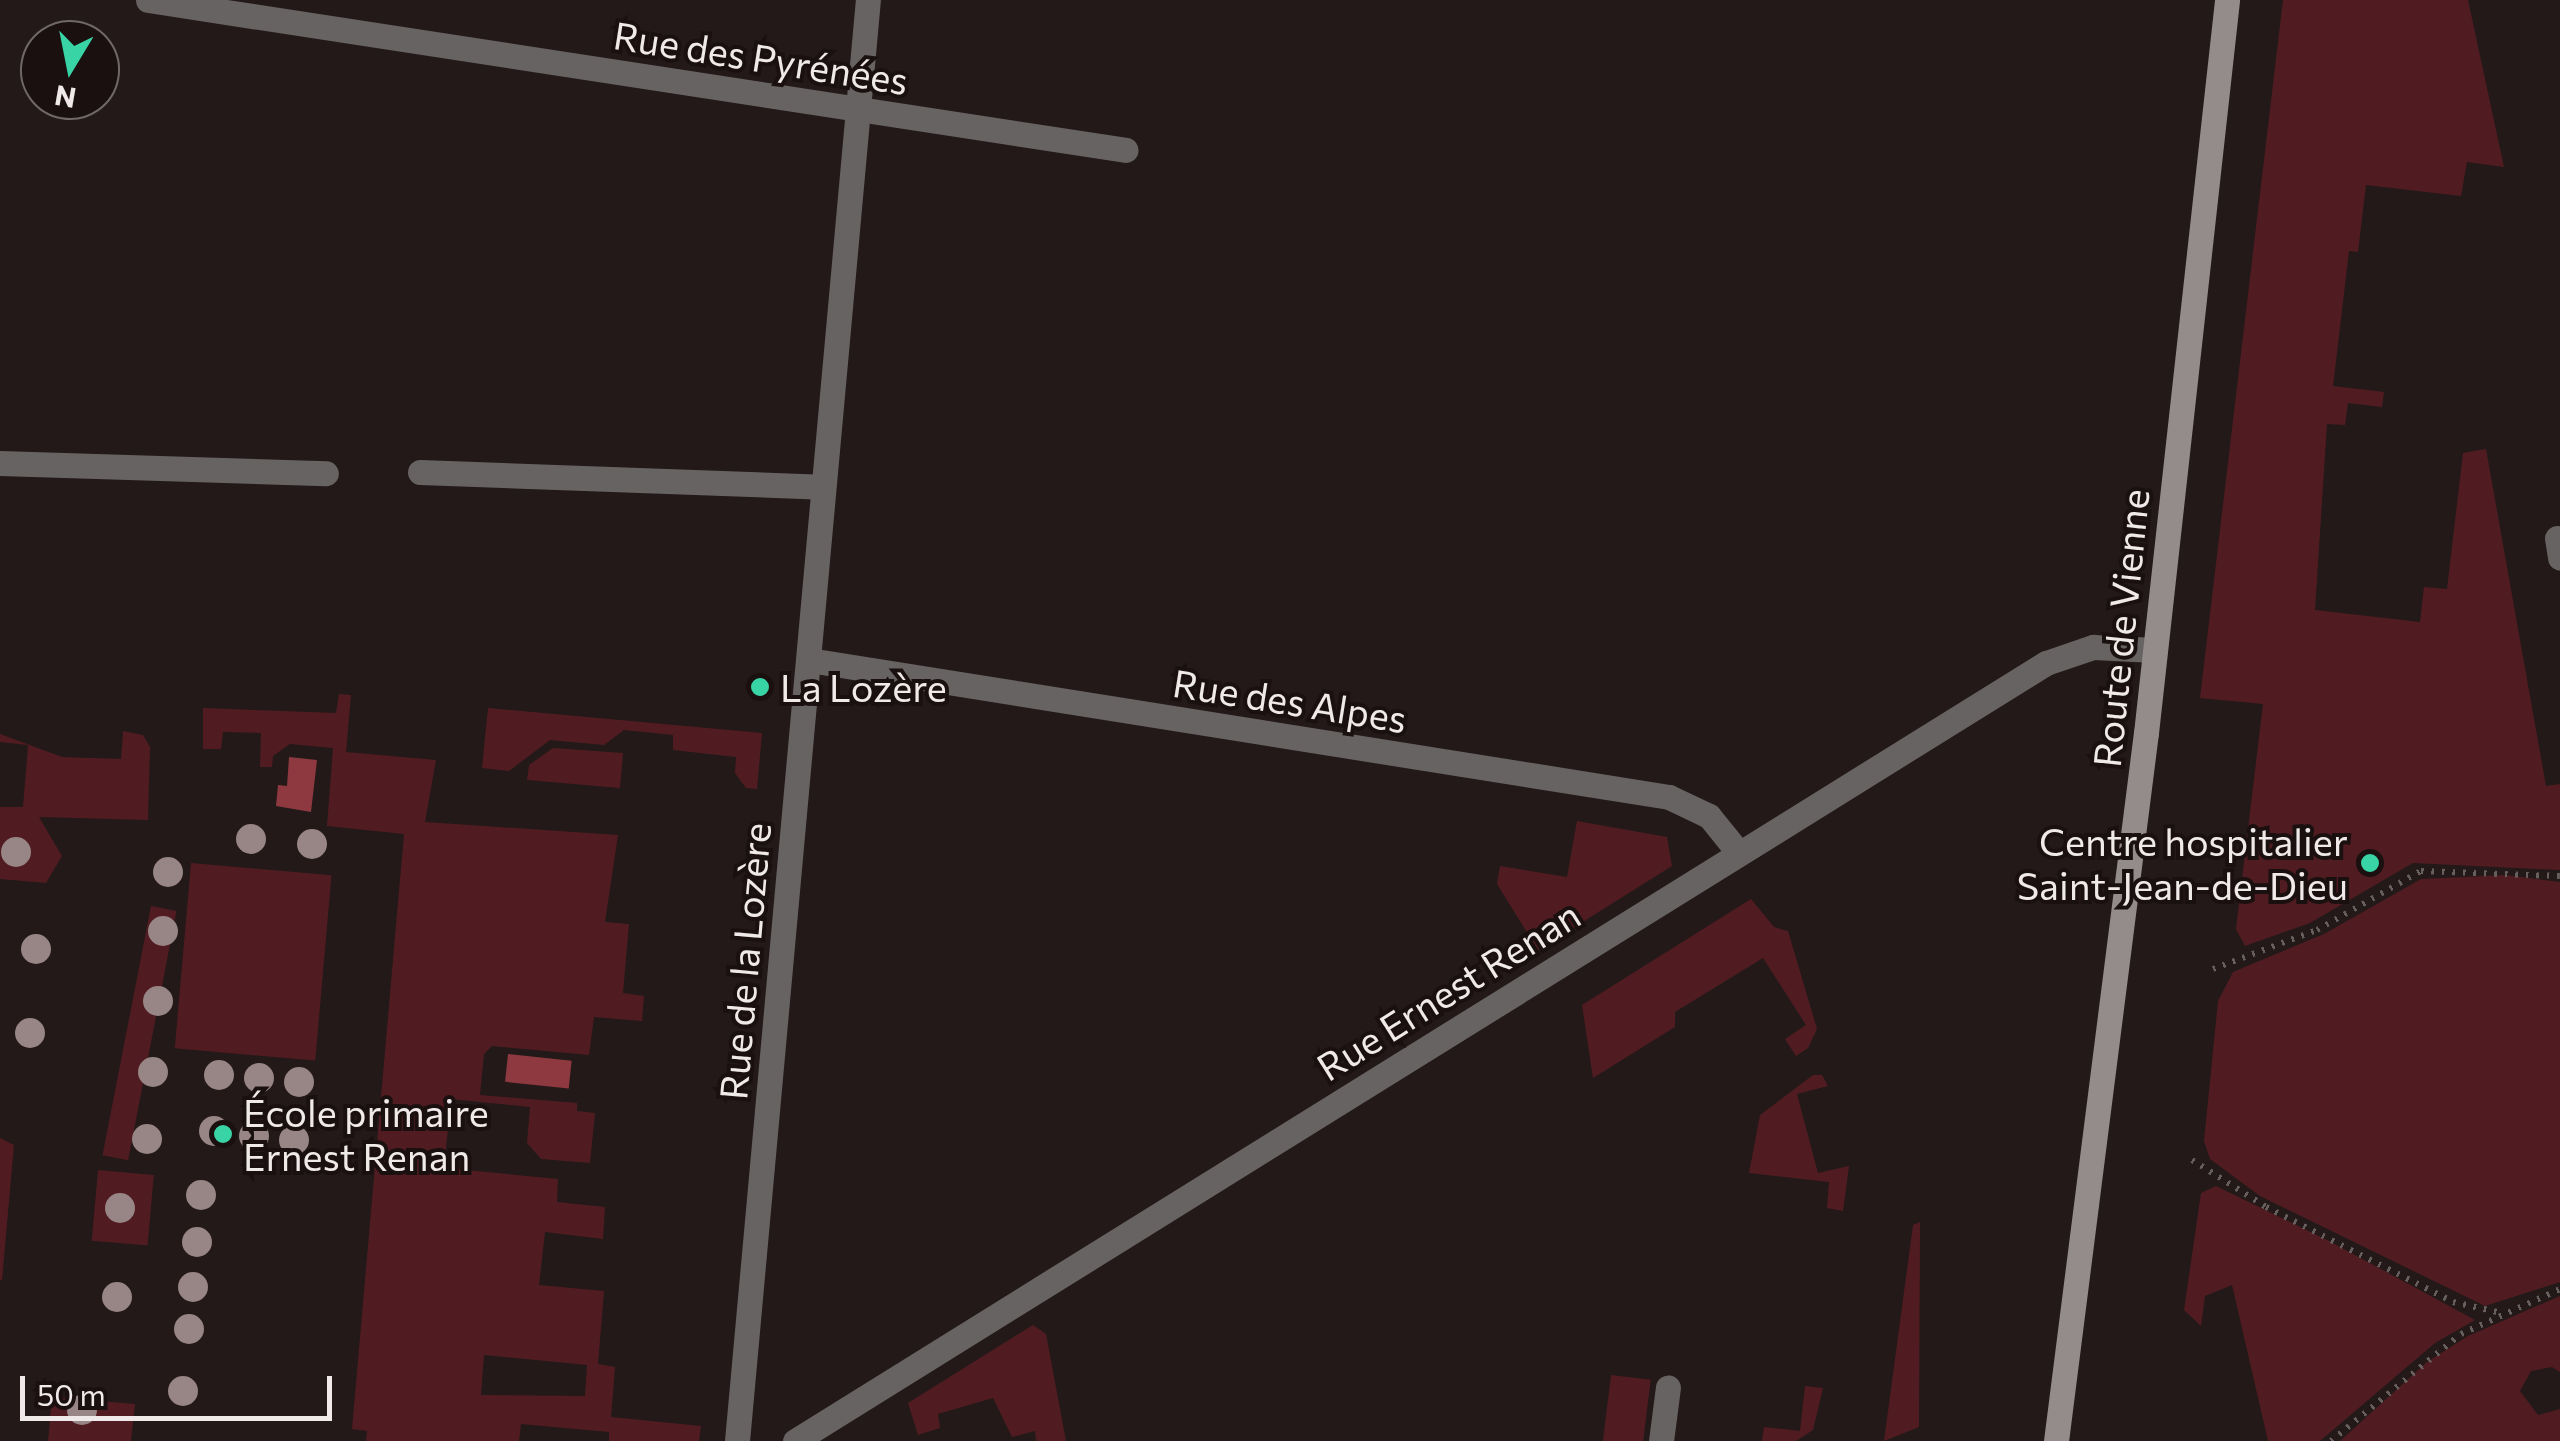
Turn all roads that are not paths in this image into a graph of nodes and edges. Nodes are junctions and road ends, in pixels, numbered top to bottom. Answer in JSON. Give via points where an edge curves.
{"nodes":[{"id":1,"x":148,"y":0,"type":"edge"},
{"id":2,"x":868,"y":0,"type":"edge"},
{"id":3,"x":2227,"y":0,"type":"edge"},
{"id":4,"x":858,"y":111,"type":"junction"},
{"id":5,"x":1126,"y":150,"type":"dead end"},
{"id":6,"x":0,"y":464,"type":"edge"},
{"id":7,"x":420,"y":472,"type":"dead end"},
{"id":8,"x":326,"y":473,"type":"dead end"},
{"id":9,"x":822,"y":487,"type":"junction"},
{"id":10,"x":2155,"y":650,"type":"junction"},
{"id":11,"x":809,"y":660,"type":"junction"},
{"id":12,"x":1739,"y":853,"type":"junction"},
{"id":13,"x":1668,"y":1387,"type":"dead end"},
{"id":14,"x":737,"y":1441,"type":"edge"},
{"id":15,"x":795,"y":1441,"type":"edge"},
{"id":16,"x":1660,"y":1441,"type":"edge"},
{"id":17,"x":2056,"y":1441,"type":"edge"}],
"edges":[{"from":1,"to":4,"type":"street","name":"Rue des Pyrénées"},
{"from":2,"to":4,"type":"street","name":"Rue de la Lozère"},
{"from":3,"to":10,"type":"main road","name":"Route de Vienne"},
{"from":4,"to":5,"type":"street","name":"Rue des Pyrénées"},
{"from":4,"to":9,"type":"street","name":"Rue de la Lozère"},
{"from":6,"to":8,"type":"street"},
{"from":7,"to":9,"type":"street"},
{"from":9,"to":11,"type":"street","name":"Rue de la Lozère"},
{"from":10,"to":12,"type":"street","name":"Rue Ernest Renan","via":[[2093,647],[2046,663]]},
{"from":10,"to":17,"type":"main road","name":"Route de Vienne"},
{"from":11,"to":12,"type":"street","name":"Rue des Alpes","via":[[1669,796],[1709,816]]},
{"from":11,"to":14,"type":"street","name":"Rue de la Lozère"},
{"from":12,"to":15,"type":"street","name":"Rue Ernest Renan"},
{"from":13,"to":16,"type":"street"}]}
